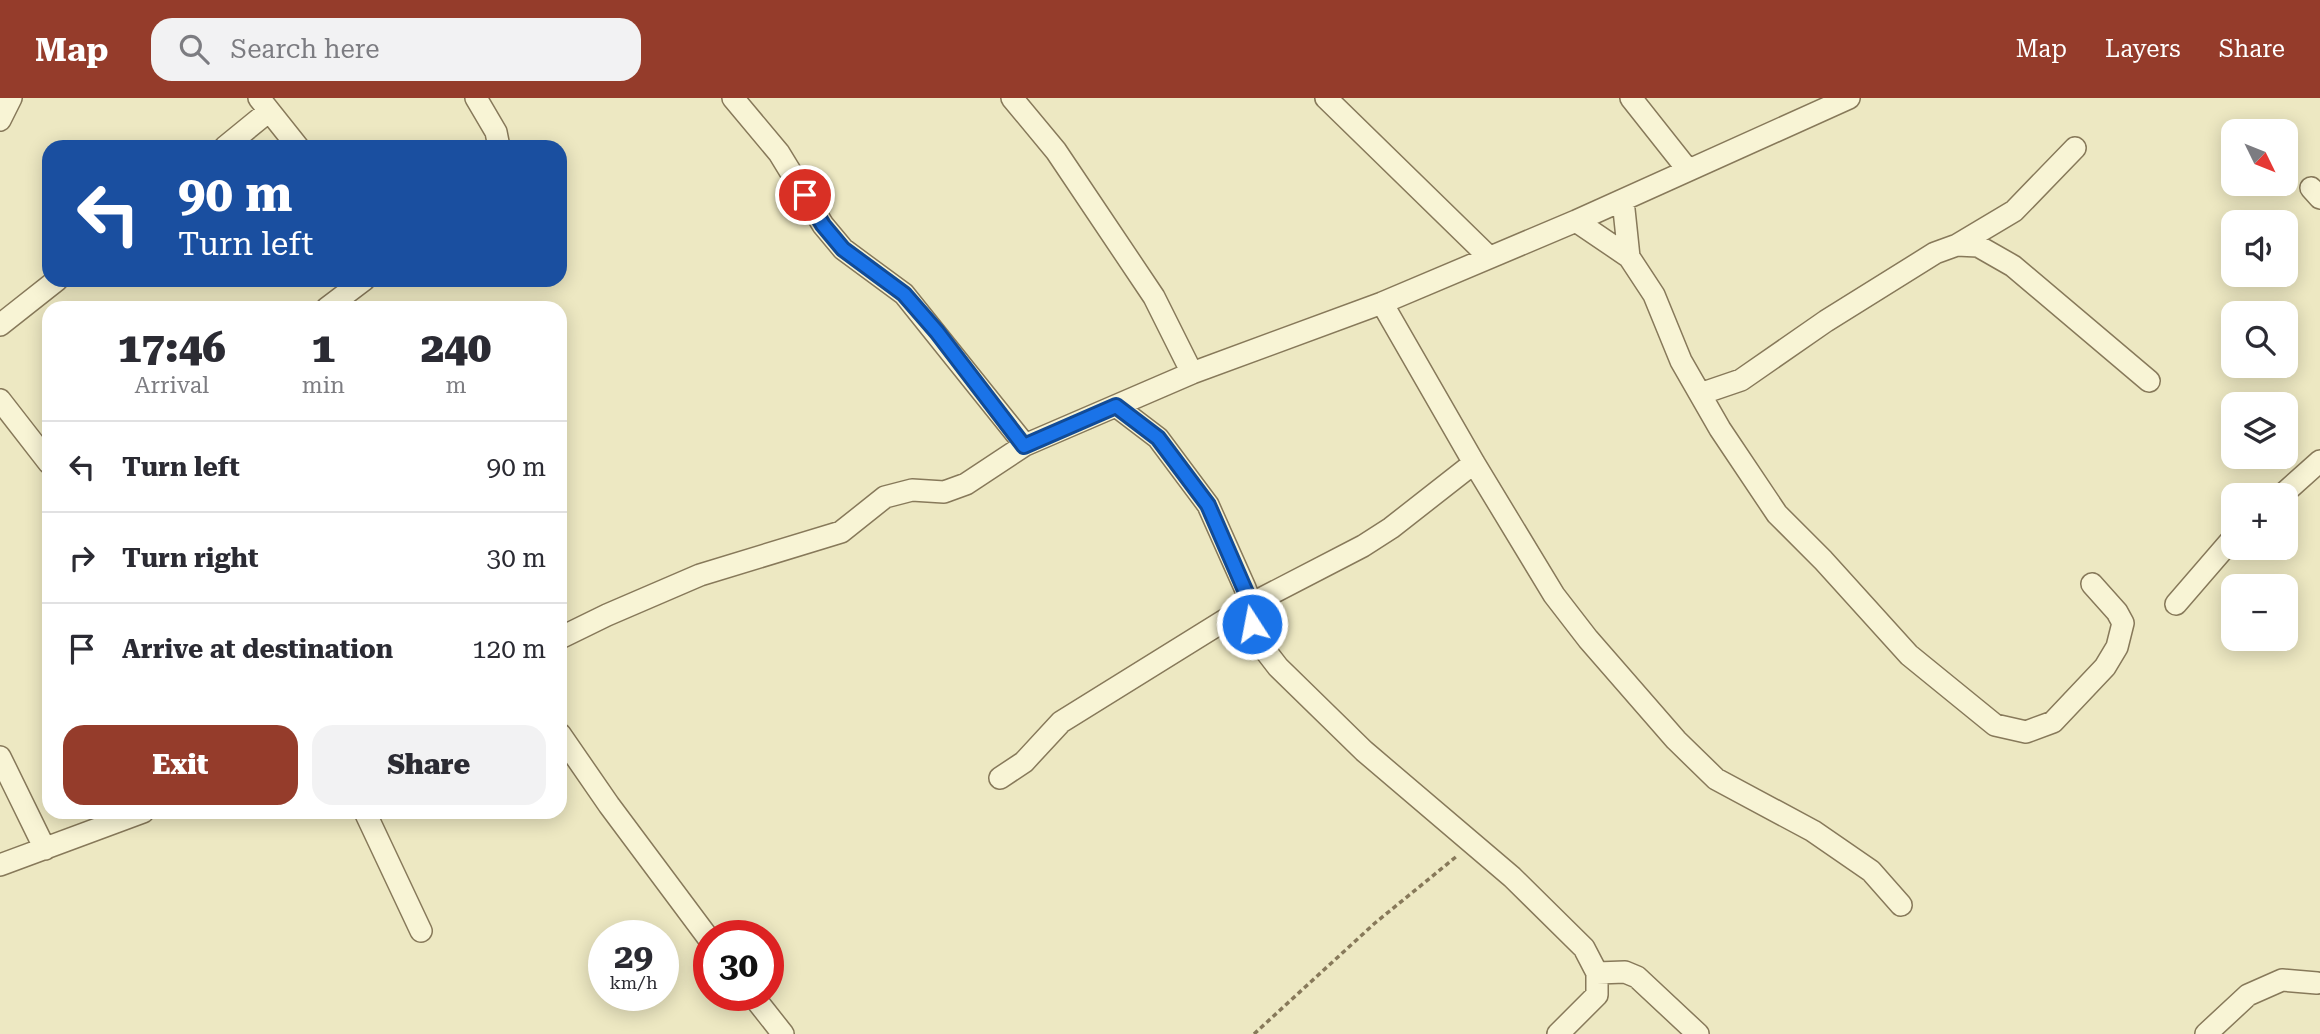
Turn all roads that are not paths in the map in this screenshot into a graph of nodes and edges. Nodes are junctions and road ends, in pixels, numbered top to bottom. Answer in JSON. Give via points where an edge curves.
{"nodes":[{"id":1,"x":10,"y":98,"type":"edge"},
{"id":2,"x":476,"y":98,"type":"edge"},
{"id":3,"x":733,"y":98,"type":"edge"},
{"id":4,"x":1012,"y":98,"type":"edge"},
{"id":5,"x":1326,"y":98,"type":"edge"},
{"id":6,"x":1631,"y":98,"type":"edge"},
{"id":7,"x":1849,"y":98,"type":"edge"},
{"id":8,"x":264,"y":105,"type":"edge"},
{"id":9,"x":0,"y":120,"type":"edge"},
{"id":10,"x":232,"y":140,"type":"edge"},
{"id":11,"x":292,"y":140,"type":"edge"},
{"id":12,"x":498,"y":140,"type":"edge"},
{"id":13,"x":2075,"y":148,"type":"dead end"},
{"id":14,"x":1688,"y":170,"type":"junction"},
{"id":15,"x":1623,"y":200,"type":"junction"},
{"id":16,"x":1576,"y":221,"type":"junction"},
{"id":17,"x":1957,"y":244,"type":"junction"},
{"id":18,"x":1488,"y":256,"type":"junction"},
{"id":19,"x":1629,"y":257,"type":"junction"},
{"id":20,"x":48,"y":287,"type":"edge"},
{"id":21,"x":355,"y":287,"type":"edge"},
{"id":22,"x":336,"y":301,"type":"edge"},
{"id":23,"x":1382,"y":303,"type":"junction"},
{"id":24,"x":0,"y":325,"type":"edge"},
{"id":25,"x":1192,"y":373,"type":"junction"},
{"id":26,"x":2149,"y":381,"type":"dead end"},
{"id":27,"x":1700,"y":394,"type":"junction"},
{"id":28,"x":0,"y":400,"type":"edge"},
{"id":29,"x":1116,"y":406,"type":"junction"},
{"id":30,"x":1024,"y":446,"type":"junction"},
{"id":31,"x":42,"y":454,"type":"edge"},
{"id":32,"x":2320,"y":461,"type":"edge"},
{"id":33,"x":1474,"y":463,"type":"junction"},
{"id":34,"x":2295,"y":483,"type":"edge"},
{"id":35,"x":2221,"y":551,"type":"edge"},
{"id":36,"x":2092,"y":584,"type":"dead end"},
{"id":37,"x":1251,"y":604,"type":"junction"},
{"id":38,"x":2176,"y":604,"type":"dead end"},
{"id":39,"x":567,"y":635,"type":"edge"},
{"id":40,"x":567,"y":744,"type":"edge"},
{"id":41,"x":0,"y":757,"type":"edge"},
{"id":42,"x":1000,"y":778,"type":"dead end"},
{"id":43,"x":125,"y":819,"type":"edge"},
{"id":44,"x":368,"y":819,"type":"edge"},
{"id":45,"x":45,"y":849,"type":"junction"},
{"id":46,"x":0,"y":865,"type":"edge"},
{"id":47,"x":1901,"y":905,"type":"dead end"},
{"id":48,"x":695,"y":920,"type":"edge"},
{"id":49,"x":421,"y":931,"type":"dead end"},
{"id":50,"x":1597,"y":973,"type":"junction"},
{"id":51,"x":2319,"y":985,"type":"edge"},
{"id":52,"x":765,"y":1011,"type":"edge"},
{"id":53,"x":783,"y":1034,"type":"edge"},
{"id":54,"x":1558,"y":1034,"type":"edge"},
{"id":55,"x":1698,"y":1034,"type":"edge"},
{"id":56,"x":2206,"y":1034,"type":"edge"}],
"edges":[{"from":1,"to":9,"type":"street"},
{"from":2,"to":12,"type":"street"},
{"from":3,"to":30,"type":"street","via":[[779,153],[843,249],[904,294]]},
{"from":4,"to":25,"type":"street","via":[[1056,151],[1154,297]]},
{"from":5,"to":18,"type":"street"},
{"from":6,"to":14,"type":"street"},
{"from":7,"to":14,"type":"street"},
{"from":8,"to":10,"type":"street"},
{"from":8,"to":11,"type":"street"},
{"from":13,"to":17,"type":"street","via":[[2014,211]]},
{"from":14,"to":15,"type":"street"},
{"from":15,"to":16,"type":"street"},
{"from":15,"to":19,"type":"street"},
{"from":16,"to":18,"type":"street"},
{"from":16,"to":19,"type":"street"},
{"from":17,"to":26,"type":"street","via":[[1978,246],[2013,266]]},
{"from":17,"to":27,"type":"street","via":[[1902,273],[1741,380]]},
{"from":18,"to":23,"type":"street"},
{"from":19,"to":27,"type":"street","via":[[1654,295]]},
{"from":20,"to":24,"type":"street"},
{"from":21,"to":22,"type":"street"},
{"from":23,"to":25,"type":"street"},
{"from":23,"to":33,"type":"street"},
{"from":25,"to":29,"type":"street"},
{"from":27,"to":36,"type":"street","via":[[1777,514],[1909,655],[1995,724],[2026,732],[2053,722],[2105,667],[2117,647],[2123,623]]},
{"from":28,"to":31,"type":"street"},
{"from":29,"to":30,"type":"street"},
{"from":29,"to":37,"type":"street","via":[[1158,438],[1208,505]]},
{"from":30,"to":39,"type":"street","via":[[966,484],[944,492],[912,490],[885,497],[841,532],[700,575]]},
{"from":32,"to":34,"type":"street"},
{"from":33,"to":37,"type":"street","via":[[1363,546]]},
{"from":33,"to":47,"type":"street","via":[[1554,595],[1676,740],[1716,779],[1813,831],[1871,872]]},
{"from":35,"to":38,"type":"street"},
{"from":37,"to":42,"type":"street","via":[[1061,722],[1024,762]]},
{"from":37,"to":50,"type":"street","via":[[1252,624],[1278,667],[1364,751],[1511,877],[1584,948]]},
{"from":40,"to":48,"type":"street"},
{"from":41,"to":45,"type":"street"},
{"from":43,"to":45,"type":"street"},
{"from":44,"to":49,"type":"street"},
{"from":45,"to":46,"type":"street"},
{"from":50,"to":54,"type":"street","via":[[1597,995]]},
{"from":50,"to":55,"type":"street","via":[[1625,972],[1637,977]]},
{"from":51,"to":56,"type":"street","via":[[2282,980],[2248,995]]},
{"from":52,"to":53,"type":"street"}]}
